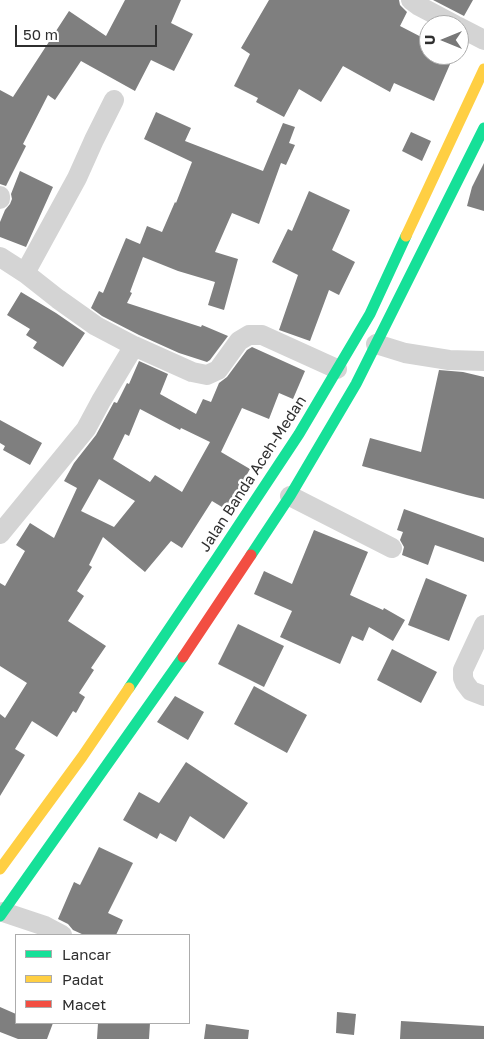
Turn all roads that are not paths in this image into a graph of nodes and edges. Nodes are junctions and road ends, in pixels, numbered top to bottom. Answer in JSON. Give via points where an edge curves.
{"nodes":[{"id":1,"x":411,"y":0,"type":"edge"},
{"id":2,"x":436,"y":15,"type":"edge"},
{"id":3,"x":469,"y":32,"type":"edge"},
{"id":4,"x":484,"y":40,"type":"edge"},
{"id":5,"x":484,"y":69,"type":"edge"},
{"id":6,"x":114,"y":100,"type":"dead end"},
{"id":7,"x":484,"y":128,"type":"edge"},
{"id":8,"x":0,"y":196,"type":"edge"},
{"id":9,"x":0,"y":199,"type":"edge"},
{"id":10,"x":0,"y":257,"type":"edge"},
{"id":11,"x":25,"y":273,"type":"junction"},
{"id":12,"x":376,"y":344,"type":"junction"},
{"id":13,"x":134,"y":346,"type":"junction"},
{"id":14,"x":484,"y":361,"type":"edge"},
{"id":15,"x":337,"y":369,"type":"junction"},
{"id":16,"x":290,"y":496,"type":"junction"},
{"id":17,"x":0,"y":534,"type":"edge"},
{"id":18,"x":392,"y":548,"type":"dead end"},
{"id":19,"x":484,"y":625,"type":"edge"},
{"id":20,"x":484,"y":696,"type":"edge"},
{"id":21,"x":0,"y":869,"type":"edge"},
{"id":22,"x":1,"y":914,"type":"edge"},
{"id":23,"x":60,"y":934,"type":"edge"}],
"edges":[{"from":1,"to":2,"type":"street"},
{"from":3,"to":4,"type":"street"},
{"from":5,"to":15,"type":"highway","name":"Jalan Banda Aceh-Medan","via":[[370,314]]},
{"from":6,"to":11,"type":"street"},
{"from":7,"to":12,"type":"highway"},
{"from":8,"to":9,"type":"street"},
{"from":10,"to":11,"type":"street"},
{"from":11,"to":13,"type":"street","via":[[96,326]]},
{"from":12,"to":14,"type":"street","via":[[405,353],[449,360]]},
{"from":12,"to":16,"type":"highway"},
{"from":13,"to":15,"type":"street","via":[[192,372],[207,375],[218,370],[239,341],[249,335],[262,335]]},
{"from":13,"to":17,"type":"street","via":[[86,429]]},
{"from":15,"to":21,"type":"highway","name":"Jalan Banda Aceh-Medan","via":[[299,434],[217,558],[82,758]]},
{"from":16,"to":18,"type":"street"},
{"from":16,"to":22,"type":"highway","via":[[198,636]]},
{"from":19,"to":20,"type":"street","via":[[463,670],[465,683],[472,691]]},
{"from":22,"to":23,"type":"street","via":[[45,926]]}]}
